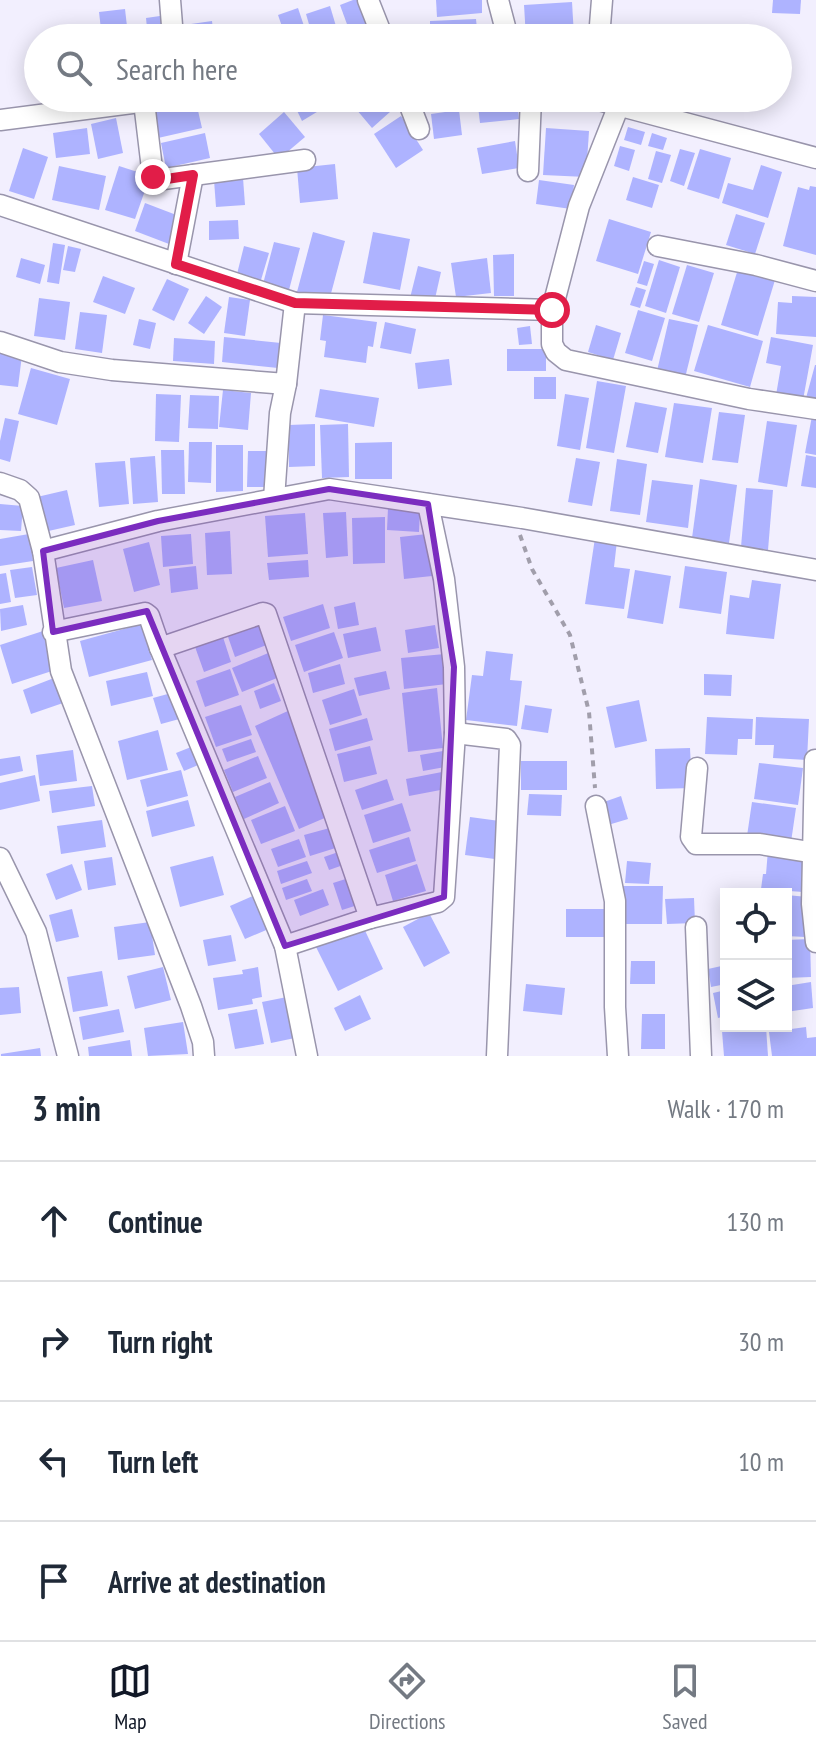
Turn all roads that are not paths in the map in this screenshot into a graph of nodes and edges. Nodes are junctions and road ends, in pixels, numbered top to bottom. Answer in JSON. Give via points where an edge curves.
{"nodes":[{"id":1,"x":170,"y":0,"type":"edge"},
{"id":2,"x":368,"y":0,"type":"edge"},
{"id":3,"x":498,"y":0,"type":"edge"},
{"id":4,"x":602,"y":0,"type":"edge"},
{"id":5,"x":172,"y":24,"type":"edge"},
{"id":6,"x":377,"y":24,"type":"edge"},
{"id":7,"x":504,"y":24,"type":"edge"},
{"id":8,"x":600,"y":24,"type":"edge"},
{"id":9,"x":64,"y":112,"type":"edge"},
{"id":10,"x":145,"y":112,"type":"edge"},
{"id":11,"x":412,"y":112,"type":"edge"},
{"id":12,"x":530,"y":112,"type":"edge"},
{"id":13,"x":616,"y":112,"type":"edge"},
{"id":14,"x":645,"y":112,"type":"edge"},
{"id":15,"x":0,"y":120,"type":"edge"},
{"id":16,"x":419,"y":129,"type":"dead end"},
{"id":17,"x":816,"y":158,"type":"edge"},
{"id":18,"x":305,"y":160,"type":"dead end"},
{"id":19,"x":528,"y":171,"type":"dead end"},
{"id":20,"x":193,"y":175,"type":"junction"},
{"id":21,"x":0,"y":205,"type":"edge"},
{"id":22,"x":658,"y":246,"type":"dead end"},
{"id":23,"x":176,"y":264,"type":"junction"},
{"id":24,"x":816,"y":281,"type":"edge"},
{"id":25,"x":295,"y":303,"type":"junction"},
{"id":26,"x":552,"y":310,"type":"junction"},
{"id":27,"x":0,"y":342,"type":"edge"},
{"id":28,"x":286,"y":384,"type":"junction"},
{"id":29,"x":816,"y":409,"type":"edge"},
{"id":30,"x":0,"y":483,"type":"edge"},
{"id":31,"x":274,"y":499,"type":"junction"},
{"id":32,"x":428,"y":504,"type":"junction"},
{"id":33,"x":43,"y":551,"type":"junction"},
{"id":34,"x":816,"y":570,"type":"edge"},
{"id":35,"x":53,"y":632,"type":"junction"},
{"id":36,"x":160,"y":648,"type":"junction"},
{"id":37,"x":455,"y":733,"type":"junction"},
{"id":38,"x":815,"y":760,"type":"edge"},
{"id":39,"x":697,"y":768,"type":"dead end"},
{"id":40,"x":596,"y":806,"type":"road end"},
{"id":41,"x":815,"y":853,"type":"edge"},
{"id":42,"x":0,"y":858,"type":"edge"},
{"id":43,"x":814,"y":904,"type":"edge"},
{"id":44,"x":370,"y":918,"type":"junction"},
{"id":45,"x":696,"y":927,"type":"dead end"},
{"id":46,"x":816,"y":942,"type":"edge"},
{"id":47,"x":285,"y":946,"type":"junction"},
{"id":48,"x":68,"y":1056,"type":"edge"},
{"id":49,"x":204,"y":1056,"type":"edge"},
{"id":50,"x":307,"y":1056,"type":"edge"},
{"id":51,"x":497,"y":1056,"type":"edge"},
{"id":52,"x":618,"y":1056,"type":"edge"},
{"id":53,"x":701,"y":1056,"type":"edge"}],
"edges":[{"from":1,"to":5,"type":"street"},
{"from":2,"to":6,"type":"street"},
{"from":3,"to":7,"type":"street"},
{"from":4,"to":8,"type":"street"},
{"from":9,"to":15,"type":"street"},
{"from":10,"to":20,"type":"street","via":[[153,177]]},
{"from":11,"to":16,"type":"street"},
{"from":12,"to":19,"type":"street"},
{"from":13,"to":26,"type":"street","via":[[579,206]]},
{"from":14,"to":17,"type":"street"},
{"from":18,"to":20,"type":"street"},
{"from":20,"to":23,"type":"street"},
{"from":21,"to":23,"type":"street"},
{"from":22,"to":24,"type":"street"},
{"from":23,"to":25,"type":"street"},
{"from":25,"to":26,"type":"street"},
{"from":25,"to":28,"type":"street"},
{"from":26,"to":29,"type":"street","via":[[552,344],[566,360]]},
{"from":27,"to":28,"type":"street","via":[[60,362],[112,370]]},
{"from":28,"to":31,"type":"street"},
{"from":30,"to":33,"type":"street","via":[[29,498]]},
{"from":31,"to":32,"type":"street","via":[[329,489]]},
{"from":31,"to":33,"type":"street","via":[[158,521]]},
{"from":32,"to":34,"type":"street"},
{"from":32,"to":37,"type":"street","via":[[444,579]]},
{"from":33,"to":35,"type":"street"},
{"from":35,"to":36,"type":"street","via":[[145,613]]},
{"from":35,"to":49,"type":"street","via":[[61,671],[191,1006]]},
{"from":36,"to":44,"type":"street","via":[[266,614]]},
{"from":36,"to":47,"type":"street"},
{"from":37,"to":44,"type":"street","via":[[444,897]]},
{"from":37,"to":51,"type":"street","via":[[506,739],[510,745]]},
{"from":38,"to":41,"type":"street"},
{"from":39,"to":41,"type":"street","via":[[691,837],[696,844],[760,844]]},
{"from":40,"to":52,"type":"street","via":[[615,901]]},
{"from":41,"to":43,"type":"street"},
{"from":42,"to":48,"type":"street","via":[[36,932]]},
{"from":43,"to":46,"type":"street"},
{"from":44,"to":47,"type":"street"},
{"from":45,"to":53,"type":"street"},
{"from":47,"to":50,"type":"street"}]}
